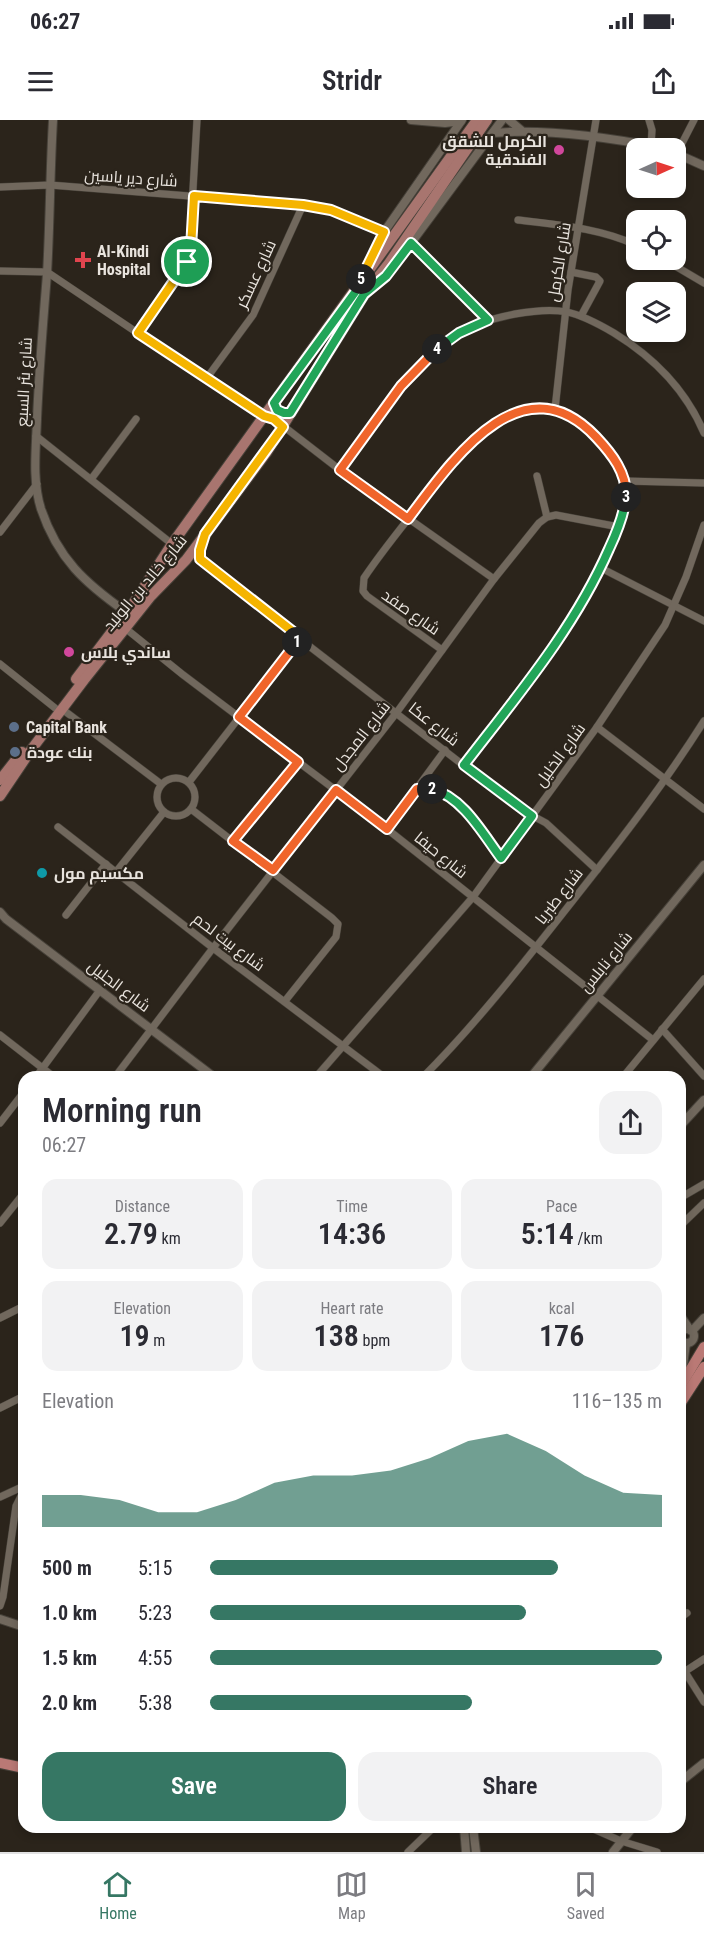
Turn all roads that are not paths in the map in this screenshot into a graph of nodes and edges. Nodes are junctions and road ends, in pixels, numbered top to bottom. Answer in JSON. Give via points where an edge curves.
{"nodes":[{"id":1,"x":53,"y":120,"type":"edge"},
{"id":2,"x":197,"y":120,"type":"edge"},
{"id":3,"x":411,"y":120,"type":"edge"},
{"id":4,"x":477,"y":120,"type":"edge"},
{"id":5,"x":487,"y":120,"type":"edge"},
{"id":6,"x":502,"y":120,"type":"edge"},
{"id":7,"x":509,"y":120,"type":"edge"},
{"id":8,"x":596,"y":120,"type":"edge"},
{"id":9,"x":649,"y":120,"type":"edge"},
{"id":10,"x":694,"y":120,"type":"edge"},
{"id":11,"x":462,"y":121,"type":"edge"},
{"id":12,"x":434,"y":122,"type":"junction"},
{"id":13,"x":521,"y":130,"type":"junction"},
{"id":14,"x":492,"y":133,"type":"junction"},
{"id":15,"x":452,"y":135,"type":"junction"},
{"id":16,"x":593,"y":138,"type":"junction"},
{"id":17,"x":652,"y":138,"type":"edge"},
{"id":18,"x":684,"y":138,"type":"edge"},
{"id":19,"x":626,"y":143,"type":"edge"},
{"id":20,"x":686,"y":158,"type":"edge"},
{"id":21,"x":704,"y":166,"type":"edge"},
{"id":22,"x":50,"y":185,"type":"junction"},
{"id":23,"x":0,"y":187,"type":"edge"},
{"id":24,"x":194,"y":196,"type":"junction"},
{"id":25,"x":303,"y":205,"type":"junction"},
{"id":26,"x":518,"y":220,"type":"dead end"},
{"id":27,"x":578,"y":228,"type":"junction"},
{"id":28,"x":384,"y":232,"type":"junction"},
{"id":29,"x":626,"y":241,"type":"edge"},
{"id":30,"x":411,"y":243,"type":"junction"},
{"id":31,"x":384,"y":260,"type":"junction"},
{"id":32,"x":681,"y":270,"type":"edge"},
{"id":33,"x":0,"y":271,"type":"edge"},
{"id":34,"x":47,"y":272,"type":"junction"},
{"id":35,"x":571,"y":272,"type":"junction"},
{"id":36,"x":704,"y":283,"type":"edge"},
{"id":37,"x":360,"y":292,"type":"junction"},
{"id":38,"x":565,"y":310,"type":"junction"},
{"id":39,"x":581,"y":315,"type":"junction"},
{"id":40,"x":488,"y":320,"type":"junction"},
{"id":41,"x":138,"y":333,"type":"junction"},
{"id":42,"x":206,"y":379,"type":"junction"},
{"id":43,"x":274,"y":403,"type":"junction"},
{"id":44,"x":555,"y":409,"type":"junction"},
{"id":45,"x":290,"y":413,"type":"junction"},
{"id":46,"x":264,"y":416,"type":"junction"},
{"id":47,"x":136,"y":419,"type":"dead end"},
{"id":48,"x":283,"y":427,"type":"junction"},
{"id":49,"x":704,"y":433,"type":"edge"},
{"id":50,"x":36,"y":436,"type":"junction"},
{"id":51,"x":340,"y":470,"type":"junction"},
{"id":52,"x":537,"y":476,"type":"dead end"},
{"id":53,"x":92,"y":478,"type":"junction"},
{"id":54,"x":625,"y":481,"type":"junction"},
{"id":55,"x":704,"y":483,"type":"edge"},
{"id":56,"x":36,"y":484,"type":"junction"},
{"id":57,"x":547,"y":517,"type":"junction"},
{"id":58,"x":408,"y":519,"type":"junction"},
{"id":59,"x":704,"y":525,"type":"edge"},
{"id":60,"x":619,"y":527,"type":"junction"},
{"id":61,"x":0,"y":532,"type":"edge"},
{"id":62,"x":205,"y":534,"type":"junction"},
{"id":63,"x":172,"y":544,"type":"junction"},
{"id":64,"x":186,"y":560,"type":"junction"},
{"id":65,"x":601,"y":568,"type":"junction"},
{"id":66,"x":494,"y":579,"type":"junction"},
{"id":67,"x":674,"y":605,"type":"junction"},
{"id":68,"x":126,"y":612,"type":"junction"},
{"id":69,"x":704,"y":621,"type":"edge"},
{"id":70,"x":125,"y":628,"type":"junction"},
{"id":71,"x":301,"y":638,"type":"junction"},
{"id":72,"x":442,"y":650,"type":"junction"},
{"id":73,"x":0,"y":664,"type":"edge"},
{"id":74,"x":58,"y":708,"type":"junction"},
{"id":75,"x":397,"y":712,"type":"junction"},
{"id":76,"x":239,"y":717,"type":"junction"},
{"id":77,"x":704,"y":721,"type":"edge"},
{"id":78,"x":597,"y":727,"type":"junction"},
{"id":79,"x":445,"y":750,"type":"junction"},
{"id":80,"x":298,"y":762,"type":"junction"},
{"id":81,"x":464,"y":765,"type":"junction"},
{"id":82,"x":0,"y":780,"type":"edge"},
{"id":83,"x":665,"y":780,"type":"junction"},
{"id":84,"x":189,"y":782,"type":"junction"},
{"id":85,"x":161,"y":784,"type":"junction"},
{"id":86,"x":417,"y":789,"type":"junction"},
{"id":87,"x":336,"y":790,"type":"junction"},
{"id":88,"x":0,"y":796,"type":"edge"},
{"id":89,"x":191,"y":809,"type":"junction"},
{"id":90,"x":704,"y":809,"type":"edge"},
{"id":91,"x":164,"y":812,"type":"junction"},
{"id":92,"x":532,"y":816,"type":"junction"},
{"id":93,"x":58,"y":827,"type":"dead end"},
{"id":94,"x":387,"y":829,"type":"junction"},
{"id":95,"x":233,"y":841,"type":"junction"},
{"id":96,"x":501,"y":858,"type":"junction"},
{"id":97,"x":106,"y":864,"type":"junction"},
{"id":98,"x":704,"y":866,"type":"edge"},
{"id":99,"x":273,"y":870,"type":"junction"},
{"id":100,"x":597,"y":870,"type":"junction"},
{"id":101,"x":116,"y":872,"type":"junction"},
{"id":102,"x":473,"y":897,"type":"junction"},
{"id":103,"x":66,"y":915,"type":"dead end"},
{"id":104,"x":2,"y":916,"type":"edge"},
{"id":105,"x":536,"y":947,"type":"junction"},
{"id":106,"x":213,"y":948,"type":"junction"},
{"id":107,"x":704,"y":979,"type":"edge"},
{"id":108,"x":100,"y":990,"type":"junction"},
{"id":109,"x":598,"y":996,"type":"junction"},
{"id":110,"x":285,"y":1001,"type":"junction"},
{"id":111,"x":662,"y":1029,"type":"junction"},
{"id":112,"x":152,"y":1030,"type":"junction"},
{"id":113,"x":0,"y":1035,"type":"edge"},
{"id":114,"x":653,"y":1040,"type":"junction"},
{"id":115,"x":342,"y":1045,"type":"junction"},
{"id":116,"x":42,"y":1068,"type":"junction"},
{"id":117,"x":40,"y":1071,"type":"edge"},
{"id":118,"x":46,"y":1071,"type":"edge"},
{"id":119,"x":120,"y":1071,"type":"edge"},
{"id":120,"x":206,"y":1071,"type":"edge"},
{"id":121,"x":321,"y":1071,"type":"edge"},
{"id":122,"x":376,"y":1071,"type":"edge"},
{"id":123,"x":429,"y":1071,"type":"edge"},
{"id":124,"x":536,"y":1071,"type":"edge"},
{"id":125,"x":628,"y":1071,"type":"edge"},
{"id":126,"x":704,"y":1076,"type":"edge"},
{"id":127,"x":18,"y":1100,"type":"edge"},
{"id":128,"x":704,"y":1100,"type":"edge"},
{"id":129,"x":686,"y":1120,"type":"edge"},
{"id":130,"x":0,"y":1123,"type":"edge"},
{"id":131,"x":704,"y":1184,"type":"edge"},
{"id":132,"x":686,"y":1194,"type":"edge"},
{"id":133,"x":18,"y":1200,"type":"edge"},
{"id":134,"x":704,"y":1203,"type":"edge"},
{"id":135,"x":686,"y":1220,"type":"edge"},
{"id":136,"x":0,"y":1223,"type":"edge"},
{"id":137,"x":18,"y":1309,"type":"edge"},
{"id":138,"x":0,"y":1318,"type":"edge"},
{"id":139,"x":704,"y":1318,"type":"edge"},
{"id":140,"x":686,"y":1323,"type":"edge"},
{"id":141,"x":686,"y":1329,"type":"edge"},
{"id":142,"x":691,"y":1330,"type":"junction"},
{"id":143,"x":686,"y":1340,"type":"edge"},
{"id":144,"x":704,"y":1347,"type":"edge"},
{"id":145,"x":704,"y":1367,"type":"edge"},
{"id":146,"x":686,"y":1376,"type":"edge"},
{"id":147,"x":686,"y":1395,"type":"edge"},
{"id":148,"x":18,"y":1399,"type":"edge"},
{"id":149,"x":0,"y":1408,"type":"edge"},
{"id":150,"x":18,"y":1493,"type":"edge"},
{"id":151,"x":0,"y":1498,"type":"edge"},
{"id":152,"x":18,"y":1502,"type":"edge"},
{"id":153,"x":0,"y":1606,"type":"edge"},
{"id":154,"x":0,"y":1619,"type":"edge"},
{"id":155,"x":18,"y":1626,"type":"edge"},
{"id":156,"x":704,"y":1659,"type":"edge"},
{"id":157,"x":686,"y":1671,"type":"edge"},
{"id":158,"x":686,"y":1675,"type":"edge"},
{"id":159,"x":704,"y":1702,"type":"edge"},
{"id":160,"x":0,"y":1756,"type":"edge"},
{"id":161,"x":18,"y":1760,"type":"edge"},
{"id":162,"x":0,"y":1763,"type":"edge"},
{"id":163,"x":704,"y":1763,"type":"edge"},
{"id":164,"x":18,"y":1767,"type":"edge"},
{"id":165,"x":686,"y":1777,"type":"edge"},
{"id":166,"x":428,"y":1833,"type":"edge"},
{"id":167,"x":464,"y":1833,"type":"edge"},
{"id":168,"x":474,"y":1833,"type":"edge"},
{"id":169,"x":603,"y":1833,"type":"edge"},
{"id":170,"x":628,"y":1833,"type":"edge"},
{"id":171,"x":621,"y":1841,"type":"junction"},
{"id":172,"x":408,"y":1852,"type":"edge"},
{"id":173,"x":466,"y":1852,"type":"edge"},
{"id":174,"x":476,"y":1852,"type":"edge"},
{"id":175,"x":613,"y":1852,"type":"edge"},
{"id":176,"x":657,"y":1852,"type":"edge"}],
"edges":[{"from":1,"to":22,"type":"street","name":"شارع بئر السبع"},
{"from":2,"to":24,"type":"street"},
{"from":3,"to":12,"type":"street"},
{"from":4,"to":31,"type":"main road","name":"شارع خالد بن الوليد"},
{"from":5,"to":31,"type":"main road","name":"شارع خالد بن الوليد"},
{"from":6,"to":14,"type":"street","name":"شارع خالد بن الوليد"},
{"from":7,"to":13,"type":"street"},
{"from":8,"to":16,"type":"street","name":"شارع الكرمل"},
{"from":9,"to":17,"type":"street"},
{"from":10,"to":18,"type":"street"},
{"from":11,"to":12,"type":"street"},
{"from":11,"to":15,"type":"street","name":"شارع خالد بن الوليد"},
{"from":12,"to":15,"type":"street"},
{"from":13,"to":14,"type":"street"},
{"from":13,"to":16,"type":"street"},
{"from":14,"to":30,"type":"street","name":"شارع خالد بن الوليد"},
{"from":15,"to":28,"type":"street","name":"شارع خالد بن الوليد"},
{"from":16,"to":19,"type":"street"},
{"from":16,"to":27,"type":"street","name":"شارع الكرمل"},
{"from":20,"to":21,"type":"street"},
{"from":22,"to":23,"type":"street","name":"شارع دير ياسين"},
{"from":22,"to":24,"type":"street","name":"شارع دير ياسين"},
{"from":22,"to":34,"type":"street","name":"شارع بئر السبع"},
{"from":24,"to":25,"type":"street","name":"شارع دير ياسين"},
{"from":24,"to":41,"type":"street","via":[[189,258]]},
{"from":25,"to":28,"type":"street","name":"شارع دير ياسين","via":[[340,213]]},
{"from":25,"to":42,"type":"street","name":"شارع عسكر","via":[[253,315]]},
{"from":26,"to":27,"type":"street"},
{"from":27,"to":29,"type":"street"},
{"from":27,"to":35,"type":"street","name":"شارع الكرمل"},
{"from":28,"to":37,"type":"street","name":"شارع خالد بن الوليد"},
{"from":30,"to":37,"type":"street","name":"شارع خالد بن الوليد","via":[[386,276]]},
{"from":30,"to":40,"type":"street"},
{"from":31,"to":37,"type":"main road","name":"شارع خالد بن الوليد"},
{"from":32,"to":36,"type":"street"},
{"from":33,"to":34,"type":"street"},
{"from":34,"to":41,"type":"street"},
{"from":34,"to":50,"type":"street","name":"شارع بئر السبع"},
{"from":35,"to":38,"type":"street","name":"شارع الكرمل"},
{"from":35,"to":39,"type":"street","via":[[600,281]]},
{"from":37,"to":43,"type":"main road","name":"شارع خالد بن الوليد"},
{"from":37,"to":45,"type":"main road","name":"شارع خالد بن الوليد"},
{"from":38,"to":39,"type":"street"},
{"from":38,"to":40,"type":"street","via":[[530,311]]},
{"from":38,"to":44,"type":"street","name":"شارع الكرمل"},
{"from":39,"to":49,"type":"street","via":[[625,340],[654,363],[682,394]]},
{"from":40,"to":51,"type":"street","via":[[459,333],[425,360],[401,386]]},
{"from":41,"to":42,"type":"street"},
{"from":42,"to":46,"type":"street"},
{"from":43,"to":45,"type":"main road","via":[[279,411]]},
{"from":43,"to":46,"type":"main road","name":"شارع خالد بن الوليد"},
{"from":44,"to":54,"type":"street","via":[[590,431],[612,456]]},
{"from":44,"to":58,"type":"street","name":"شارع صفد","via":[[519,412],[474,438]]},
{"from":45,"to":48,"type":"main road","name":"شارع خالد بن الوليد"},
{"from":46,"to":48,"type":"street"},
{"from":46,"to":63,"type":"main road","name":"شارع خالد بن الوليد"},
{"from":47,"to":53,"type":"street"},
{"from":48,"to":51,"type":"street"},
{"from":48,"to":62,"type":"main road","name":"شارع خالد بن الوليد"},
{"from":50,"to":53,"type":"street"},
{"from":50,"to":56,"type":"street","name":"شارع بئر السبع"},
{"from":51,"to":58,"type":"street"},
{"from":52,"to":57,"type":"street"},
{"from":53,"to":63,"type":"street"},
{"from":54,"to":55,"type":"street"},
{"from":54,"to":60,"type":"street","via":[[626,501]]},
{"from":56,"to":61,"type":"street"},
{"from":56,"to":68,"type":"street","name":"شارع بئر السبع","via":[[46,522],[69,564]]},
{"from":57,"to":60,"type":"street","via":[[556,515]]},
{"from":57,"to":66,"type":"street","name":"شارع المجدل"},
{"from":58,"to":66,"type":"street"},
{"from":58,"to":72,"type":"street","name":"شارع صفد","via":[[364,578],[363,591],[380,608]]},
{"from":59,"to":67,"type":"street","name":"شارع الخليل"},
{"from":60,"to":65,"type":"street"},
{"from":62,"to":64,"type":"main road","name":"شارع خالد بن الوليد"},
{"from":62,"to":71,"type":"street","name":"شارع عكا","via":[[199,555],[203,564]]},
{"from":63,"to":64,"type":"main road","via":[[176,556]]},
{"from":63,"to":68,"type":"main road","name":"شارع خالد بن الوليد"},
{"from":64,"to":70,"type":"main road","name":"شارع خالد بن الوليد"},
{"from":65,"to":67,"type":"street"},
{"from":65,"to":81,"type":"street","via":[[554,648]]},
{"from":66,"to":72,"type":"street","name":"شارع المجدل"},
{"from":67,"to":69,"type":"street"},
{"from":67,"to":78,"type":"street","name":"شارع الخليل","via":[[648,652]]},
{"from":68,"to":74,"type":"main road","name":"شارع خالد بن الوليد"},
{"from":70,"to":74,"type":"main road","name":"شارع خالد بن الوليد"},
{"from":70,"to":76,"type":"street","name":"شارع حيفا"},
{"from":71,"to":75,"type":"street","name":"شارع عكا"},
{"from":71,"to":76,"type":"street"},
{"from":72,"to":75,"type":"street","name":"شارع المجدل"},
{"from":73,"to":74,"type":"street"},
{"from":74,"to":82,"type":"main road","name":"شارع خالد بن الوليد"},
{"from":74,"to":85,"type":"street"},
{"from":74,"to":88,"type":"main road","name":"شارع خالد بن الوليد"},
{"from":75,"to":79,"type":"street","name":"شارع عكا"},
{"from":75,"to":87,"type":"street","name":"شارع المجدل"},
{"from":76,"to":80,"type":"street","name":"شارع حيفا"},
{"from":76,"to":84,"type":"street"},
{"from":77,"to":83,"type":"street","name":"شارع طبريا"},
{"from":78,"to":83,"type":"street"},
{"from":78,"to":92,"type":"street","name":"شارع الخليل"},
{"from":79,"to":81,"type":"street","name":"شارع عكا"},
{"from":79,"to":86,"type":"street"},
{"from":80,"to":87,"type":"street","name":"شارع حيفا"},
{"from":80,"to":95,"type":"street"},
{"from":81,"to":92,"type":"street","name":"شارع عكا"},
{"from":83,"to":90,"type":"street"},
{"from":83,"to":100,"type":"street","name":"شارع طبريا"},
{"from":84,"to":85,"type":"street","via":[[175,777]]},
{"from":84,"to":89,"type":"street","via":[[195,795]]},
{"from":85,"to":91,"type":"street","via":[[156,799]]},
{"from":86,"to":94,"type":"street"},
{"from":86,"to":96,"type":"street","via":[[435,790],[457,803]]},
{"from":87,"to":94,"type":"street","name":"شارع حيفا"},
{"from":87,"to":99,"type":"street","name":"شارع المجدل"},
{"from":89,"to":91,"type":"street","via":[[175,817]]},
{"from":89,"to":95,"type":"street"},
{"from":91,"to":101,"type":"street"},
{"from":92,"to":96,"type":"street","name":"شارع الخليل"},
{"from":92,"to":100,"type":"street","name":"شارع عكا","via":[[546,823]]},
{"from":93,"to":97,"type":"street","name":"شارع بيت لحم"},
{"from":94,"to":102,"type":"street","name":"شارع حيفا"},
{"from":95,"to":99,"type":"street"},
{"from":96,"to":102,"type":"street","name":"شارع الخليل"},
{"from":97,"to":101,"type":"street","name":"شارع بيت لحم"},
{"from":97,"to":103,"type":"street"},
{"from":98,"to":109,"type":"street","name":"شارع نابلس"},
{"from":99,"to":106,"type":"street","name":"شارع المجدل"},
{"from":99,"to":110,"type":"street","via":[[338,924],[336,937]]},
{"from":100,"to":105,"type":"street","name":"شارع طبريا"},
{"from":101,"to":106,"type":"street","name":"شارع بيت لحم"},
{"from":102,"to":105,"type":"street","name":"شارع حيفا"},
{"from":102,"to":115,"type":"street","name":"شارع الخليل"},
{"from":104,"to":108,"type":"street","name":"شارع الجليل"},
{"from":105,"to":109,"type":"street","name":"شارع حيفا"},
{"from":105,"to":123,"type":"street","name":"شارع طبريا"},
{"from":106,"to":110,"type":"street","name":"شارع بيت لحم"},
{"from":106,"to":112,"type":"street","name":"شارع المجدل"},
{"from":107,"to":111,"type":"street"},
{"from":108,"to":112,"type":"street","name":"شارع الجليل"},
{"from":108,"to":116,"type":"street"},
{"from":109,"to":114,"type":"street","name":"شارع حيفا"},
{"from":109,"to":124,"type":"street","name":"شارع نابلس"},
{"from":110,"to":115,"type":"street","name":"شارع بيت لحم"},
{"from":111,"to":114,"type":"street"},
{"from":111,"to":126,"type":"street"},
{"from":112,"to":119,"type":"street","name":"شارع المجدل"},
{"from":112,"to":120,"type":"street","name":"شارع الجليل"},
{"from":113,"to":116,"type":"street"},
{"from":114,"to":125,"type":"street"},
{"from":115,"to":121,"type":"street","name":"شارع الخليل"},
{"from":115,"to":122,"type":"street","name":"شارع بيت لحم"},
{"from":116,"to":117,"type":"street"},
{"from":116,"to":118,"type":"street"},
{"from":127,"to":130,"type":"street"},
{"from":128,"to":129,"type":"street"},
{"from":131,"to":132,"type":"street"},
{"from":133,"to":136,"type":"street"},
{"from":134,"to":135,"type":"street"},
{"from":137,"to":138,"type":"street"},
{"from":139,"to":142,"type":"street"},
{"from":140,"to":142,"type":"street"},
{"from":141,"to":142,"type":"street"},
{"from":142,"to":143,"type":"street","via":[[693,1341]]},
{"from":144,"to":146,"type":"highway"},
{"from":145,"to":147,"type":"highway"},
{"from":148,"to":149,"type":"street"},
{"from":150,"to":151,"type":"street"},
{"from":152,"to":153,"type":"street"},
{"from":154,"to":155,"type":"street"},
{"from":156,"to":157,"type":"street"},
{"from":158,"to":159,"type":"street"},
{"from":160,"to":161,"type":"highway"},
{"from":162,"to":164,"type":"highway"},
{"from":163,"to":165,"type":"street"},
{"from":166,"to":172,"type":"street"},
{"from":167,"to":173,"type":"street"},
{"from":168,"to":174,"type":"street"},
{"from":169,"to":171,"type":"street"},
{"from":170,"to":171,"type":"street"},
{"from":171,"to":175,"type":"street"},
{"from":171,"to":176,"type":"street"}]}
